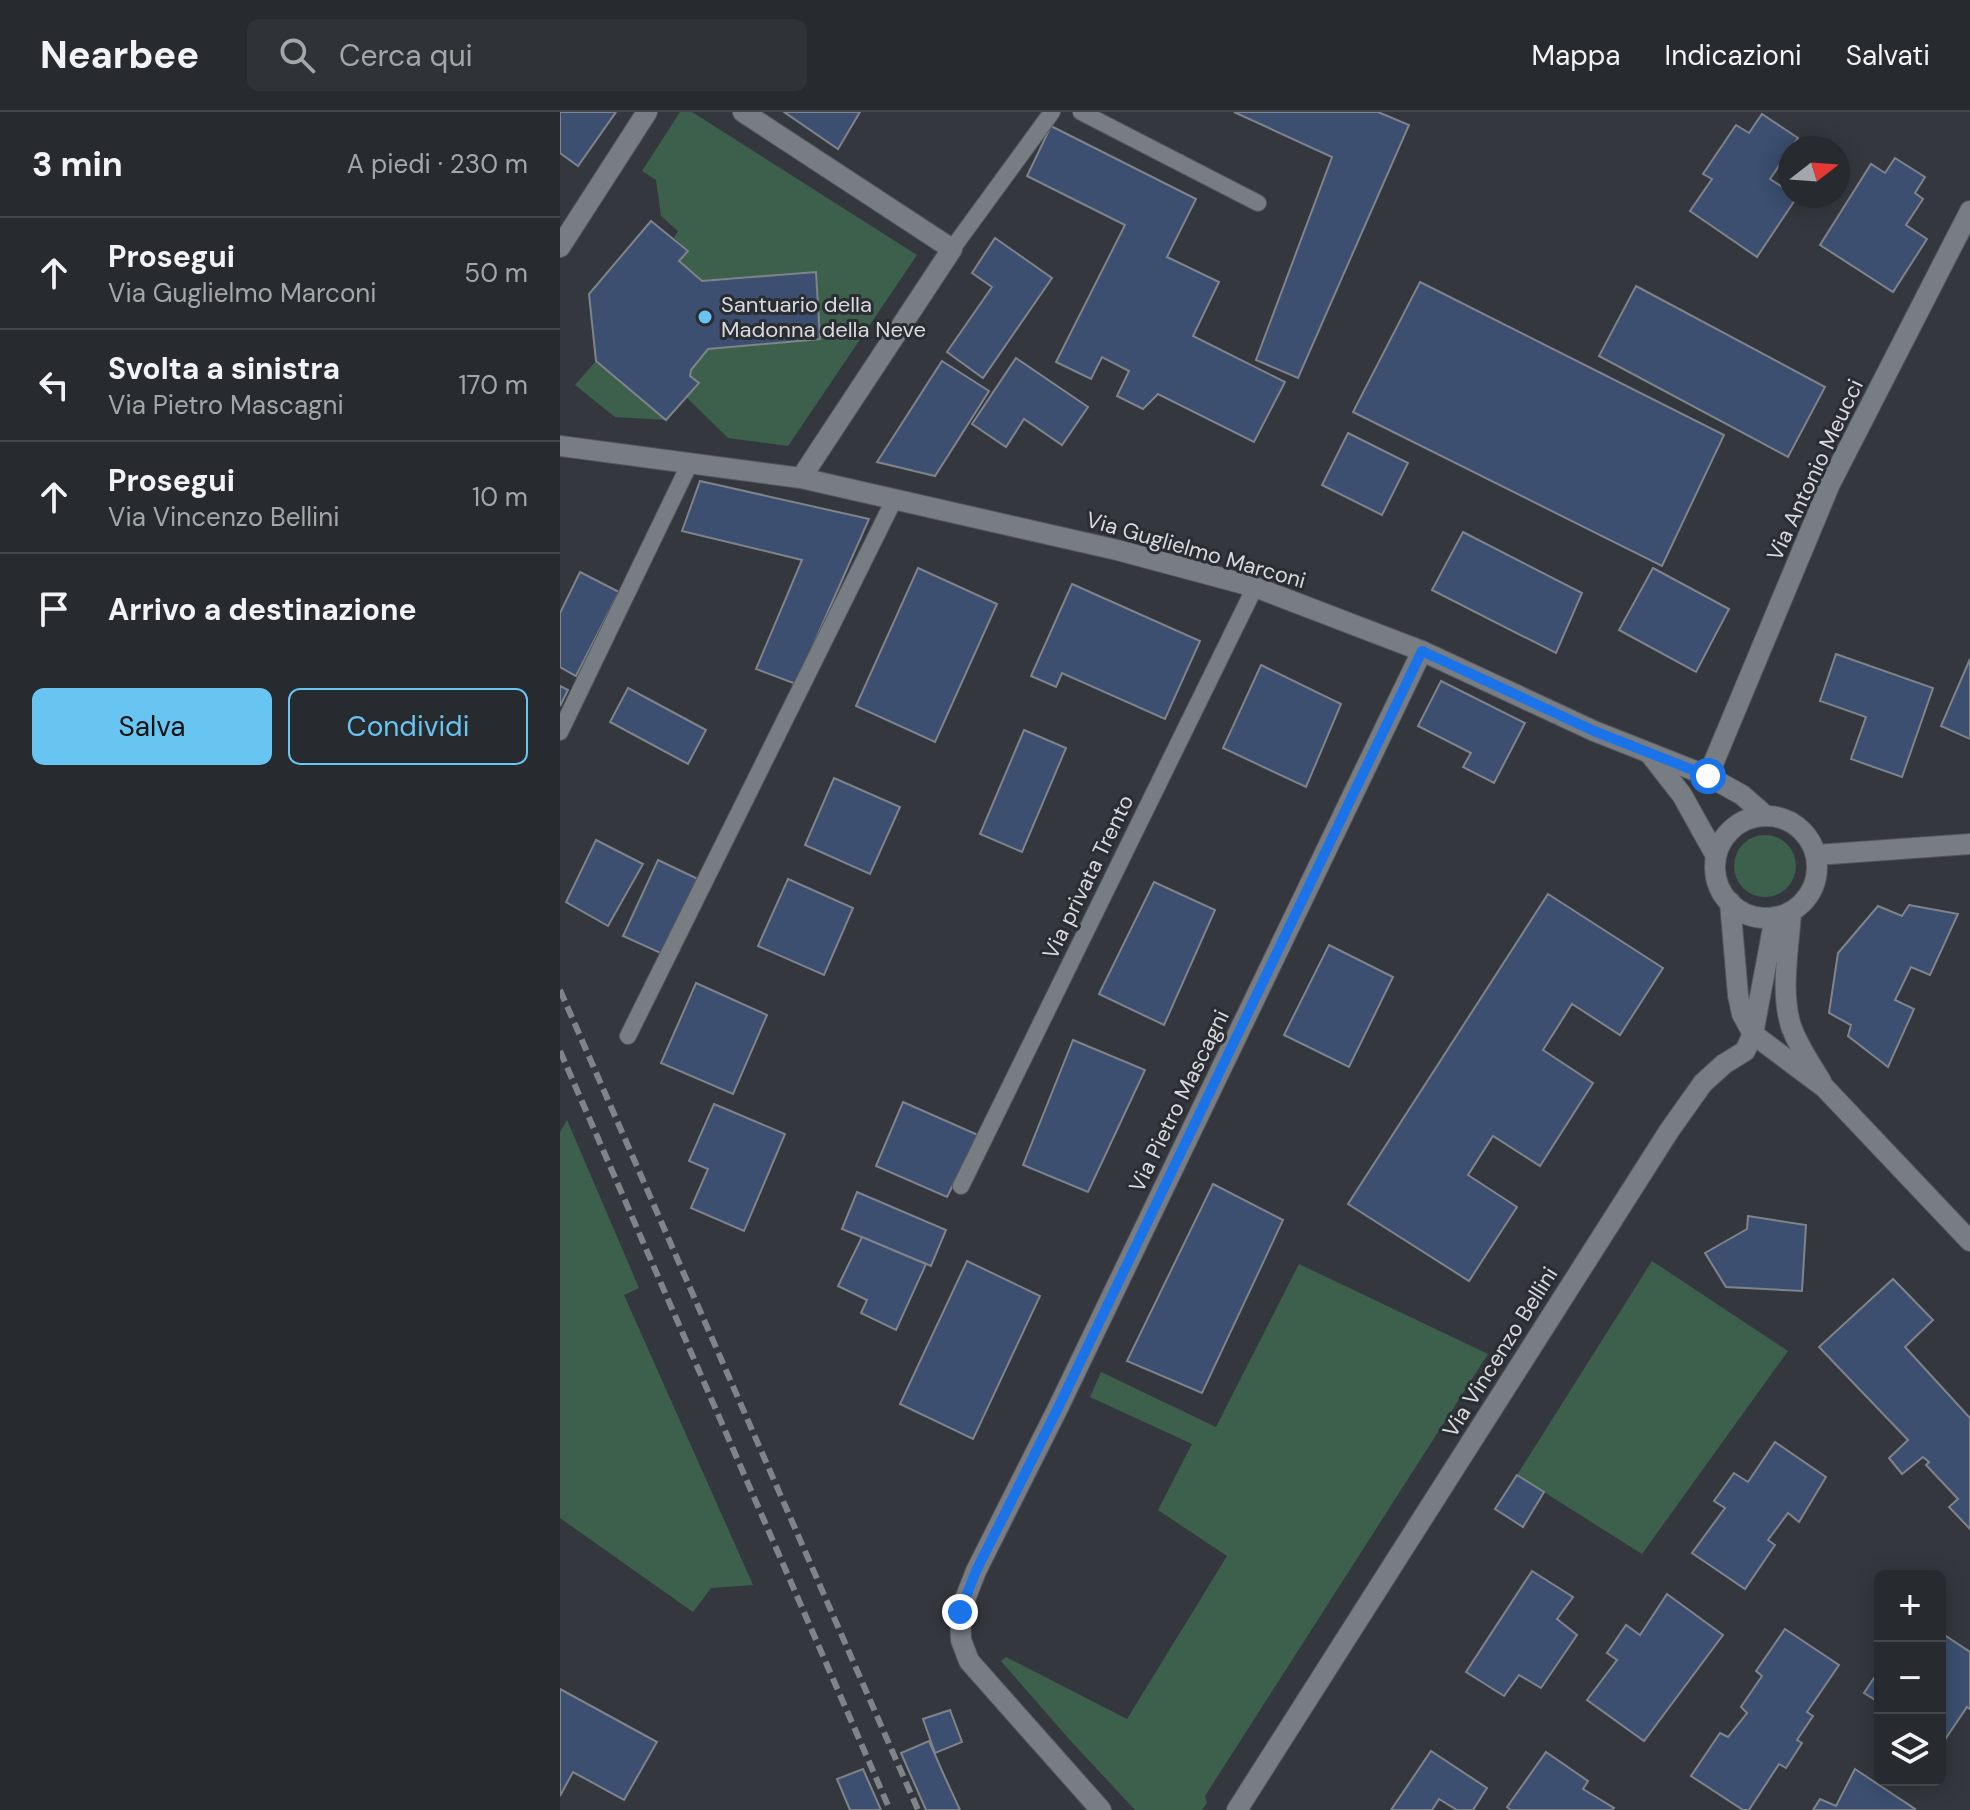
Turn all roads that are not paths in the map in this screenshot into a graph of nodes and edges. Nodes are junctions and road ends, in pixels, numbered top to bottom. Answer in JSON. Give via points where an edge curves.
{"nodes":[{"id":1,"x":647,"y":112,"type":"edge"},
{"id":2,"x":743,"y":112,"type":"edge"},
{"id":3,"x":1052,"y":112,"type":"edge"},
{"id":4,"x":1081,"y":112,"type":"edge"},
{"id":5,"x":1258,"y":203,"type":"dead end"},
{"id":6,"x":1970,"y":211,"type":"edge"},
{"id":7,"x":560,"y":247,"type":"edge"},
{"id":8,"x":952,"y":249,"type":"junction"},
{"id":9,"x":560,"y":446,"type":"edge"},
{"id":10,"x":690,"y":463,"type":"junction"},
{"id":11,"x":801,"y":478,"type":"junction"},
{"id":12,"x":895,"y":498,"type":"junction"},
{"id":13,"x":1255,"y":587,"type":"junction"},
{"id":14,"x":1422,"y":651,"type":"junction"},
{"id":15,"x":560,"y":732,"type":"edge"},
{"id":16,"x":1650,"y":754,"type":"junction"},
{"id":17,"x":1708,"y":776,"type":"junction"},
{"id":18,"x":1766,"y":816,"type":"junction"},
{"id":19,"x":1970,"y":844,"type":"edge"},
{"id":20,"x":1816,"y":855,"type":"junction"},
{"id":21,"x":1716,"y":856,"type":"junction"},
{"id":22,"x":1730,"y":902,"type":"junction"},
{"id":23,"x":1783,"y":914,"type":"junction"},
{"id":24,"x":1753,"y":1034,"type":"junction"},
{"id":25,"x":628,"y":1036,"type":"dead end"},
{"id":26,"x":1825,"y":1088,"type":"junction"},
{"id":27,"x":961,"y":1186,"type":"dead end"},
{"id":28,"x":1970,"y":1241,"type":"edge"},
{"id":29,"x":1101,"y":1810,"type":"edge"},
{"id":30,"x":1237,"y":1810,"type":"edge"}],
"edges":[{"from":1,"to":7,"type":"street"},
{"from":2,"to":8,"type":"street"},
{"from":3,"to":8,"type":"lane"},
{"from":4,"to":5,"type":"lane"},
{"from":6,"to":17,"type":"street","name":"Via Antonio Meucci","via":[[1830,484]]},
{"from":8,"to":11,"type":"street"},
{"from":9,"to":10,"type":"street","name":"Via Guglielmo Marconi"},
{"from":10,"to":11,"type":"street","name":"Via Guglielmo Marconi"},
{"from":10,"to":15,"type":"lane"},
{"from":11,"to":12,"type":"street","name":"Via Guglielmo Marconi"},
{"from":12,"to":13,"type":"street","name":"Via Guglielmo Marconi"},
{"from":12,"to":25,"type":"lane"},
{"from":13,"to":14,"type":"street","name":"Via Guglielmo Marconi"},
{"from":13,"to":27,"type":"lane","name":"Via privata Trento"},
{"from":14,"to":16,"type":"street","name":"Via Guglielmo Marconi"},
{"from":14,"to":29,"type":"street","name":"Via Pietro Mascagni","via":[[960,1612],[961,1640],[969,1661]]},
{"from":16,"to":17,"type":"street","name":"Via Guglielmo Marconi"},
{"from":16,"to":21,"type":"street","name":"Via Guglielmo Marconi","via":[[1682,795]]},
{"from":17,"to":18,"type":"street","name":"Via Guglielmo Marconi"},
{"from":18,"to":20,"type":"street","via":[[1798,827]]},
{"from":18,"to":21,"type":"street","via":[[1734,827]]},
{"from":19,"to":20,"type":"street"},
{"from":20,"to":23,"type":"street","via":[[1813,888]]},
{"from":21,"to":22,"type":"street","via":[[1720,888]]},
{"from":22,"to":23,"type":"street","via":[[1759,917]]},
{"from":22,"to":24,"type":"street","via":[[1738,995]]},
{"from":23,"to":24,"type":"street"},
{"from":23,"to":26,"type":"street","via":[[1790,1022]]},
{"from":24,"to":26,"type":"street"},
{"from":24,"to":30,"type":"street","name":"Via Vincenzo Bellini","via":[[1745,1051],[1703,1083],[1669,1131]]},
{"from":26,"to":28,"type":"street"}]}
